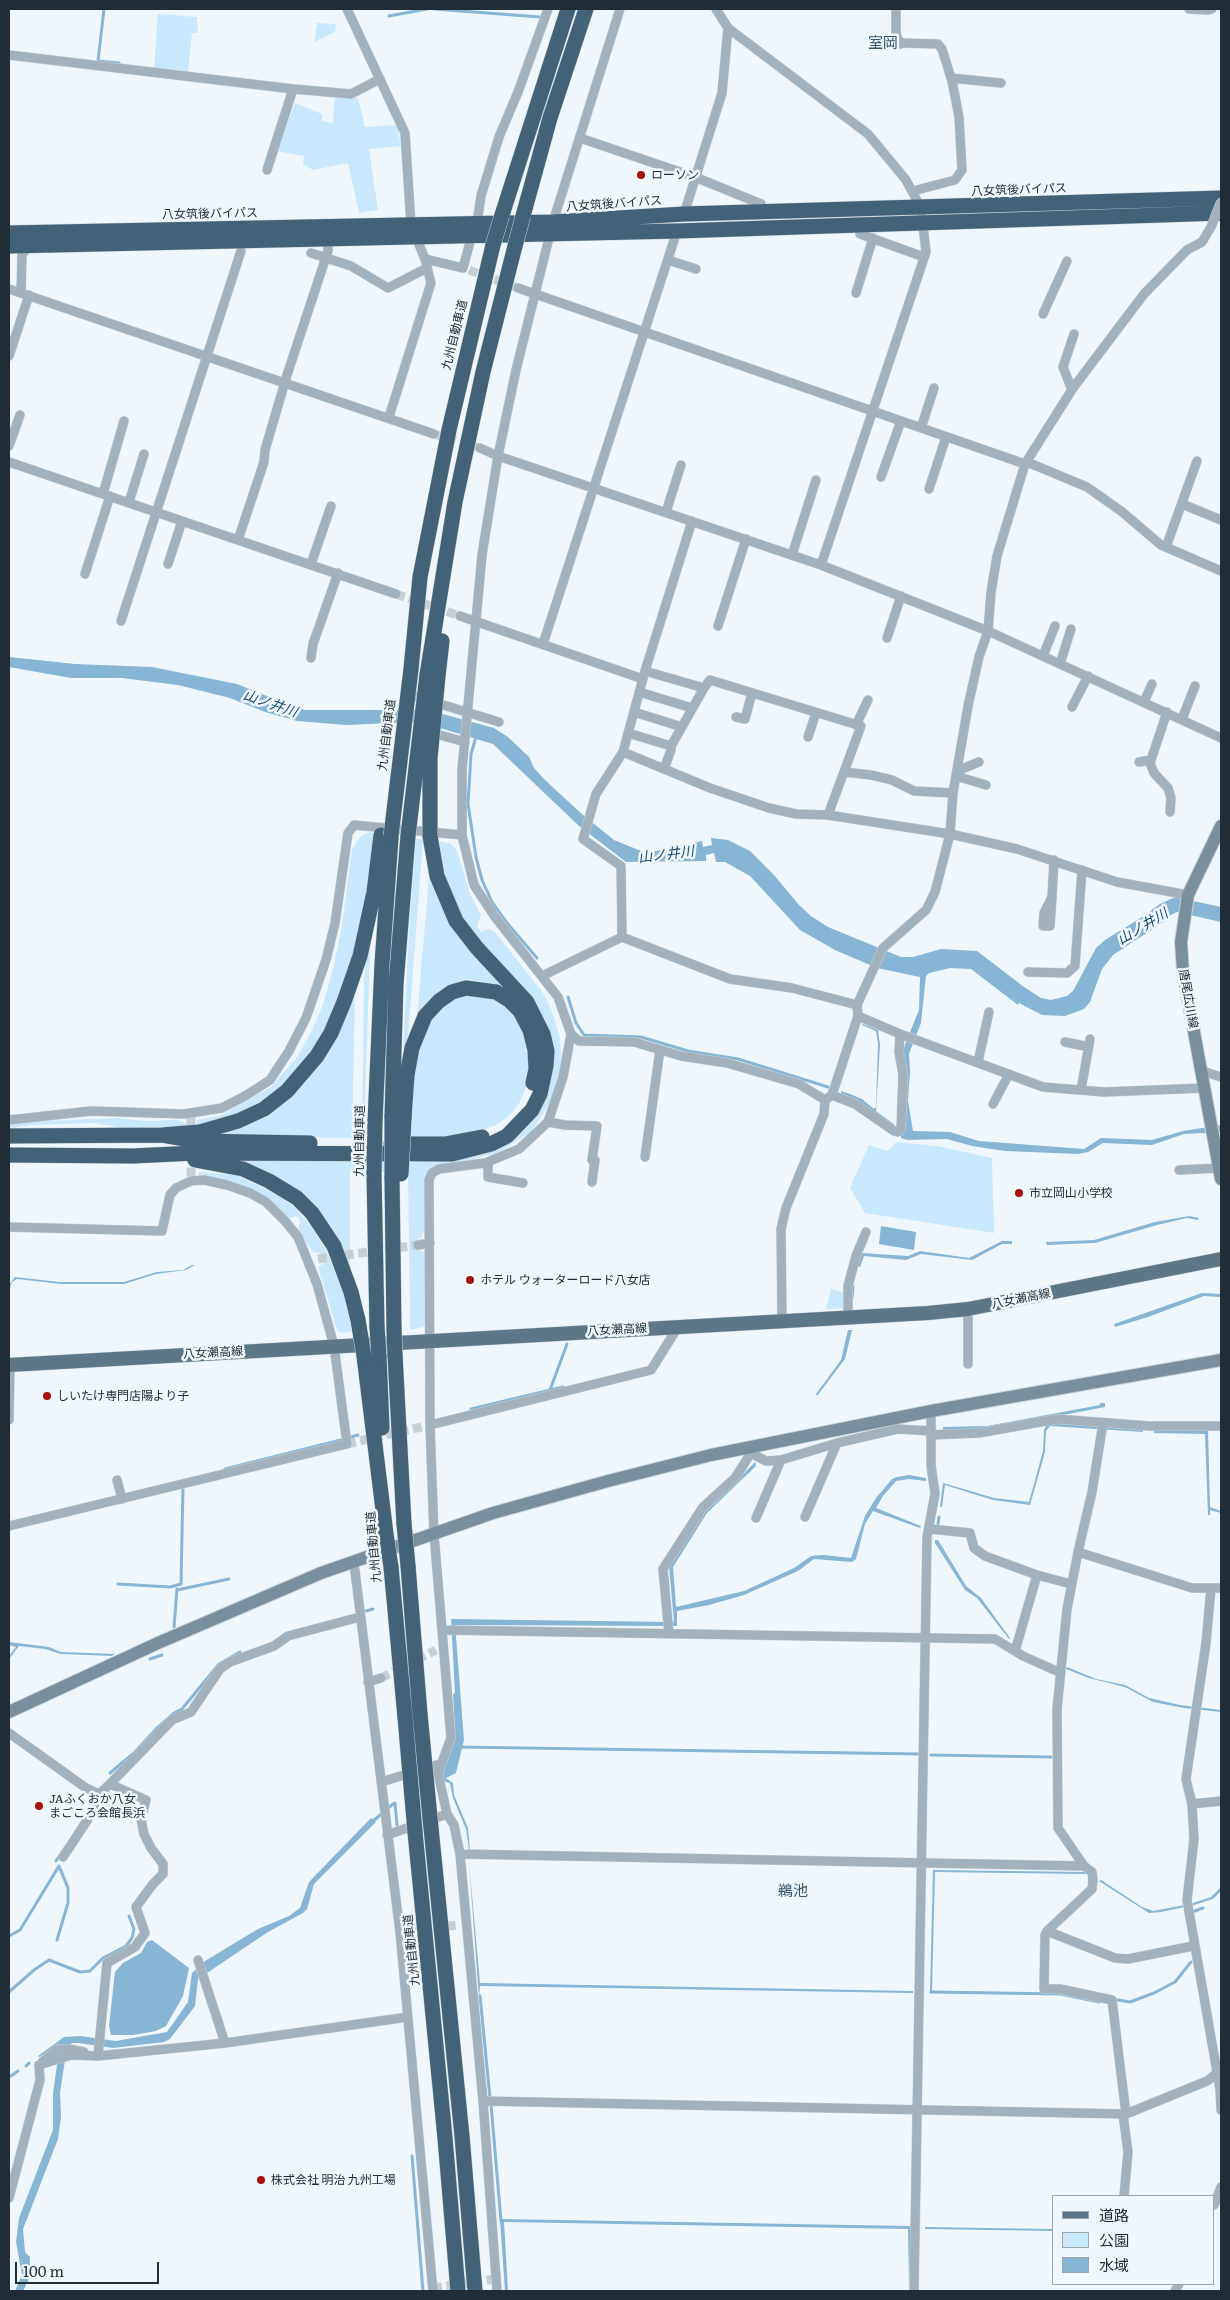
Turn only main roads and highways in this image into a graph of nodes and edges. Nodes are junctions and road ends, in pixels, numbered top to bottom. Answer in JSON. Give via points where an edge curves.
{"nodes":[{"id":1,"x":568,"y":9,"type":"edge"},
{"id":2,"x":586,"y":9,"type":"edge"},
{"id":3,"x":1221,"y":198,"type":"edge"},
{"id":4,"x":1221,"y":213,"type":"edge"},
{"id":5,"x":552,"y":227,"type":"junction"},
{"id":6,"x":413,"y":231,"type":"junction"},
{"id":7,"x":9,"y":233,"type":"edge"},
{"id":8,"x":29,"y":240,"type":"junction"},
{"id":9,"x":9,"y":246,"type":"edge"},
{"id":10,"x":432,"y":675,"type":"junction"},
{"id":11,"x":386,"y":836,"type":"junction"},
{"id":12,"x":398,"y":1118,"type":"junction"},
{"id":13,"x":162,"y":1135,"type":"junction"},
{"id":14,"x":9,"y":1136,"type":"edge"},
{"id":15,"x":161,"y":1154,"type":"junction"},
{"id":16,"x":9,"y":1155,"type":"edge"},
{"id":17,"x":1221,"y":1259,"type":"edge"},
{"id":18,"x":371,"y":1356,"type":"junction"},
{"id":19,"x":10,"y":1365,"type":"edge"},
{"id":20,"x":458,"y":2291,"type":"edge"},
{"id":21,"x":475,"y":2291,"type":"edge"}],
"edges":[{"from":1,"to":11,"type":"highway","name":"九州自動車道","bridge":true,"via":[[493,246],[448,430],[420,577]]},
{"from":2,"to":10,"type":"highway","bridge":true,"via":[[550,118],[483,372],[455,502]]},
{"from":3,"to":5,"type":"highway","name":"八女筑後バイパス","via":[[684,214]]},
{"from":4,"to":5,"type":"highway","name":"八女筑後バイパス","via":[[677,231]]},
{"from":5,"to":6,"type":"highway","name":"八女筑後バイパス"},
{"from":5,"to":6,"type":"highway","name":"八女筑後バイパス","via":[[477,223]]},
{"from":6,"to":8,"type":"highway","name":"八女筑後バイパス"},
{"from":6,"to":8,"type":"highway","name":"八女筑後バイパス","via":[[328,238]]},
{"from":7,"to":8,"type":"highway","name":"八女筑後バイパス"},
{"from":8,"to":9,"type":"highway","name":"八女筑後バイパス"},
{"from":10,"to":12,"type":"highway","bridge":true,"via":[[408,836],[397,975]]},
{"from":10,"to":15,"type":"highway","bridge":true,"via":[[430,836],[437,876],[456,921],[527,1002],[543,1034],[546,1051],[544,1081],[532,1110],[507,1136],[491,1144],[452,1154]]},
{"from":11,"to":13,"type":"highway","via":[[360,956],[331,1033],[317,1056],[287,1091],[264,1108],[221,1127]]},
{"from":11,"to":18,"type":"highway","name":"九州自動車道","bridge":true,"via":[[374,1174],[377,1327]]},
{"from":12,"to":13,"type":"highway","via":[[412,1048],[425,1016],[439,1001],[466,988],[496,992],[520,1011],[530,1030],[535,1050],[532,1089],[511,1120],[476,1140],[445,1144],[212,1142]]},
{"from":12,"to":21,"type":"highway","bridge":true,"via":[[398,1412],[404,1524]]},
{"from":13,"to":14,"type":"highway"},
{"from":15,"to":16,"type":"highway"},
{"from":15,"to":18,"type":"highway","bridge":true,"via":[[242,1169],[297,1198],[312,1213],[334,1246]]},
{"from":17,"to":19,"type":"main road","name":"八女瀬高線","via":[[968,1309]]},
{"from":18,"to":20,"type":"highway","name":"九州自動車道","bridge":true}]}
